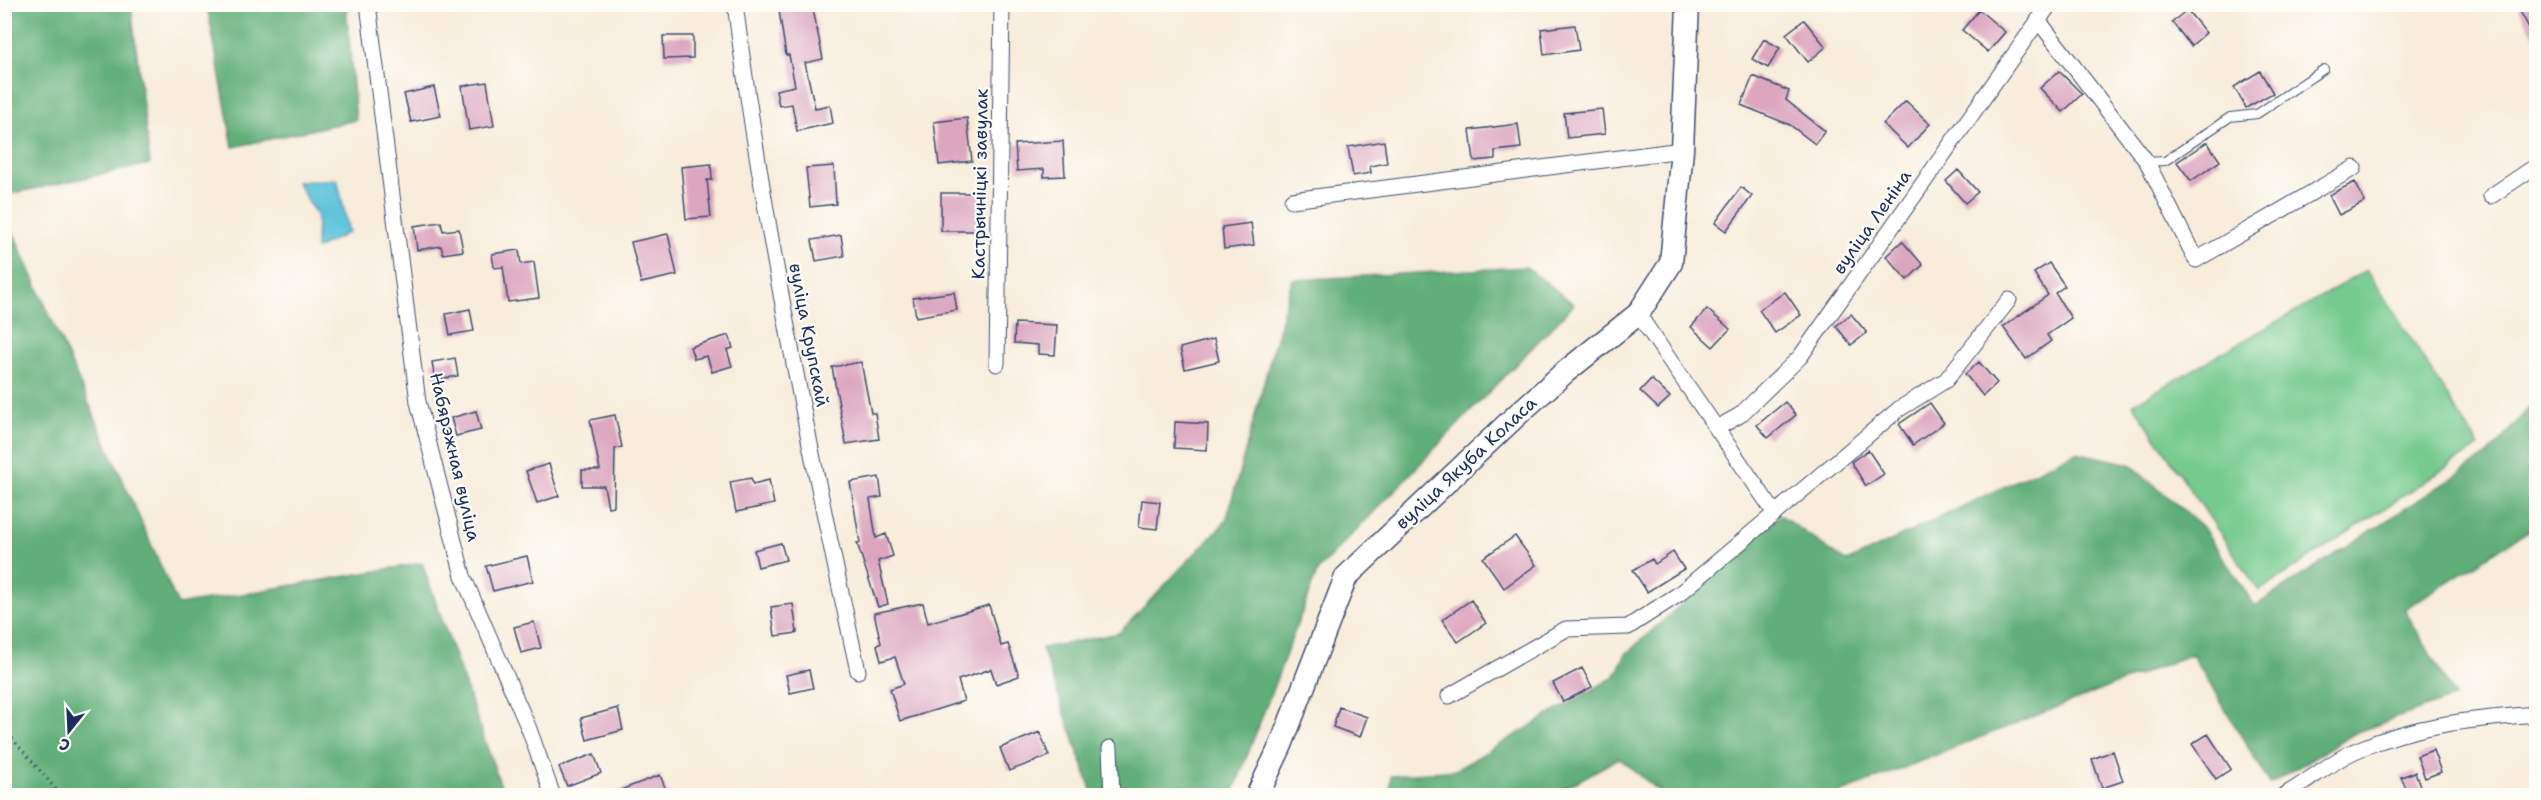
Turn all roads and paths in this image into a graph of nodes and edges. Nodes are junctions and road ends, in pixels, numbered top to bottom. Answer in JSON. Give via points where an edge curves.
{"nodes":[{"id":1,"x":368,"y":4,"type":"edge"},
{"id":2,"x":735,"y":4,"type":"edge"},
{"id":3,"x":1002,"y":4,"type":"edge"},
{"id":4,"x":1688,"y":4,"type":"edge"},
{"id":5,"x":2050,"y":4,"type":"edge"},
{"id":6,"x":2038,"y":21,"type":"junction"},
{"id":7,"x":2324,"y":69,"type":"dead end"},
{"id":8,"x":1682,"y":150,"type":"junction"},
{"id":9,"x":2147,"y":162,"type":"junction"},
{"id":10,"x":2536,"y":166,"type":"edge"},
{"id":11,"x":2354,"y":168,"type":"dead end"},
{"id":12,"x":2491,"y":196,"type":"dead end"},
{"id":13,"x":1292,"y":201,"type":"dead end"},
{"id":14,"x":2009,"y":300,"type":"dead end"},
{"id":15,"x":1638,"y":315,"type":"junction"},
{"id":16,"x":997,"y":364,"type":"dead end"},
{"id":17,"x":1718,"y":428,"type":"junction"},
{"id":18,"x":1774,"y":512,"type":"junction"},
{"id":19,"x":4,"y":519,"type":"edge"},
{"id":20,"x":4,"y":531,"type":"edge"},
{"id":21,"x":858,"y":671,"type":"dead end"},
{"id":22,"x":1449,"y":696,"type":"dead end"},
{"id":23,"x":2536,"y":714,"type":"edge"},
{"id":24,"x":4,"y":729,"type":"edge"},
{"id":25,"x":1110,"y":748,"type":"dead end"},
{"id":26,"x":62,"y":795,"type":"edge"},
{"id":27,"x":552,"y":795,"type":"edge"},
{"id":28,"x":1112,"y":795,"type":"edge"},
{"id":29,"x":1257,"y":795,"type":"edge"},
{"id":30,"x":2283,"y":795,"type":"edge"}],
"edges":[{"from":1,"to":27,"type":"street","name":"Набярэжная вуліца","via":[[418,402],[463,576],[529,729]]},
{"from":2,"to":21,"type":"street","name":"вуліца Крупскай","via":[[751,126],[786,316]]},
{"from":3,"to":16,"type":"street","name":"Кастрычніцкі завулак"},
{"from":4,"to":8,"type":"street","name":"вуліца Якуба Коласа"},
{"from":5,"to":6,"type":"street","name":"вуліца Леніна"},
{"from":6,"to":9,"type":"street"},
{"from":6,"to":17,"type":"street","name":"вуліца Леніна","via":[[1800,357],[1740,415]]},
{"from":7,"to":9,"type":"lane","via":[[2257,114],[2230,117],[2165,161]]},
{"from":8,"to":13,"type":"street"},
{"from":8,"to":15,"type":"street","name":"вуліца Якуба Коласа","via":[[1671,262]]},
{"from":9,"to":11,"type":"street","via":[[2196,260]]},
{"from":10,"to":12,"type":"street"},
{"from":14,"to":18,"type":"street","via":[[1946,380],[1899,409]]},
{"from":15,"to":17,"type":"street"},
{"from":15,"to":29,"type":"street","name":"вуліца Якуба Коласа","via":[[1518,414],[1346,577],[1281,745]]},
{"from":17,"to":18,"type":"street"},
{"from":18,"to":22,"type":"street","via":[[1679,594],[1628,627],[1566,629]]},
{"from":19,"to":20,"type":"path"},
{"from":23,"to":30,"type":"street","via":[[2417,728],[2355,750]]},
{"from":24,"to":26,"type":"path"},
{"from":25,"to":28,"type":"street"}]}
